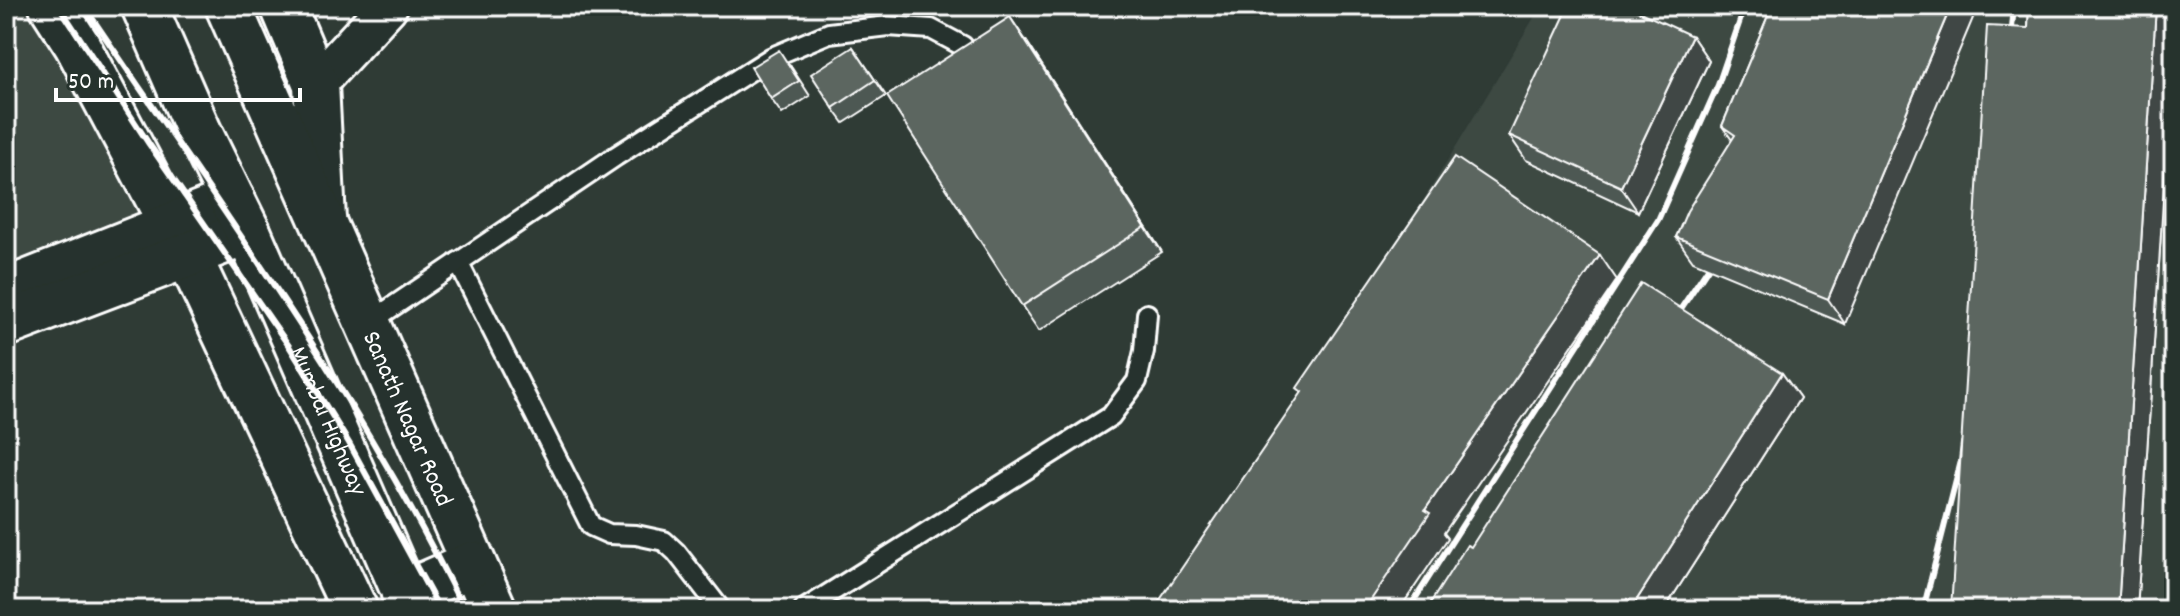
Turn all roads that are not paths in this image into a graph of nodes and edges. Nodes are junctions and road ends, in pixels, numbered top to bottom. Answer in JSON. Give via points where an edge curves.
{"nodes":[{"id":1,"x":52,"y":6,"type":"edge"},
{"id":2,"x":144,"y":6,"type":"edge"},
{"id":3,"x":228,"y":6,"type":"edge"},
{"id":4,"x":283,"y":6,"type":"edge"},
{"id":5,"x":388,"y":6,"type":"edge"},
{"id":6,"x":963,"y":46,"type":"edge"},
{"id":7,"x":316,"y":84,"type":"junction"},
{"id":8,"x":240,"y":216,"type":"junction"},
{"id":9,"x":324,"y":226,"type":"junction"},
{"id":10,"x":180,"y":240,"type":"junction"},
{"id":11,"x":458,"y":262,"type":"junction"},
{"id":12,"x":6,"y":291,"type":"edge"},
{"id":13,"x":1147,"y":314,"type":"dead end"},
{"id":14,"x":6,"y":324,"type":"edge"},
{"id":15,"x":367,"y":324,"type":"junction"},
{"id":16,"x":473,"y":564,"type":"junction"},
{"id":17,"x":408,"y":602,"type":"edge"},
{"id":18,"x":355,"y":610,"type":"edge"},
{"id":19,"x":494,"y":610,"type":"edge"},
{"id":20,"x":721,"y":610,"type":"edge"},
{"id":21,"x":803,"y":610,"type":"edge"}],
"edges":[{"from":1,"to":10,"type":"main road"},
{"from":2,"to":8,"type":"main road","name":"Mumbai Highway"},
{"from":3,"to":9,"type":"main road","name":"Sanath Nagar Road"},
{"from":4,"to":7,"type":"main road"},
{"from":5,"to":7,"type":"street"},
{"from":6,"to":11,"type":"lane","via":[[931,29],[888,26],[829,33],[772,57]]},
{"from":7,"to":9,"type":"main road"},
{"from":8,"to":10,"type":"main road"},
{"from":8,"to":17,"type":"main road","name":"Mumbai Highway"},
{"from":9,"to":15,"type":"main road","name":"Sanath Nagar Road"},
{"from":10,"to":12,"type":"main road"},
{"from":10,"to":14,"type":"main road"},
{"from":10,"to":18,"type":"main road"},
{"from":11,"to":15,"type":"lane"},
{"from":11,"to":20,"type":"lane","via":[[591,526],[609,534],[664,541]]},
{"from":13,"to":21,"type":"lane","via":[[1137,381],[1111,416]]},
{"from":15,"to":16,"type":"main road","name":"Sanath Nagar Road"},
{"from":16,"to":17,"type":"main road"},
{"from":16,"to":19,"type":"main road","name":"Sanath Nagar Road"}]}
